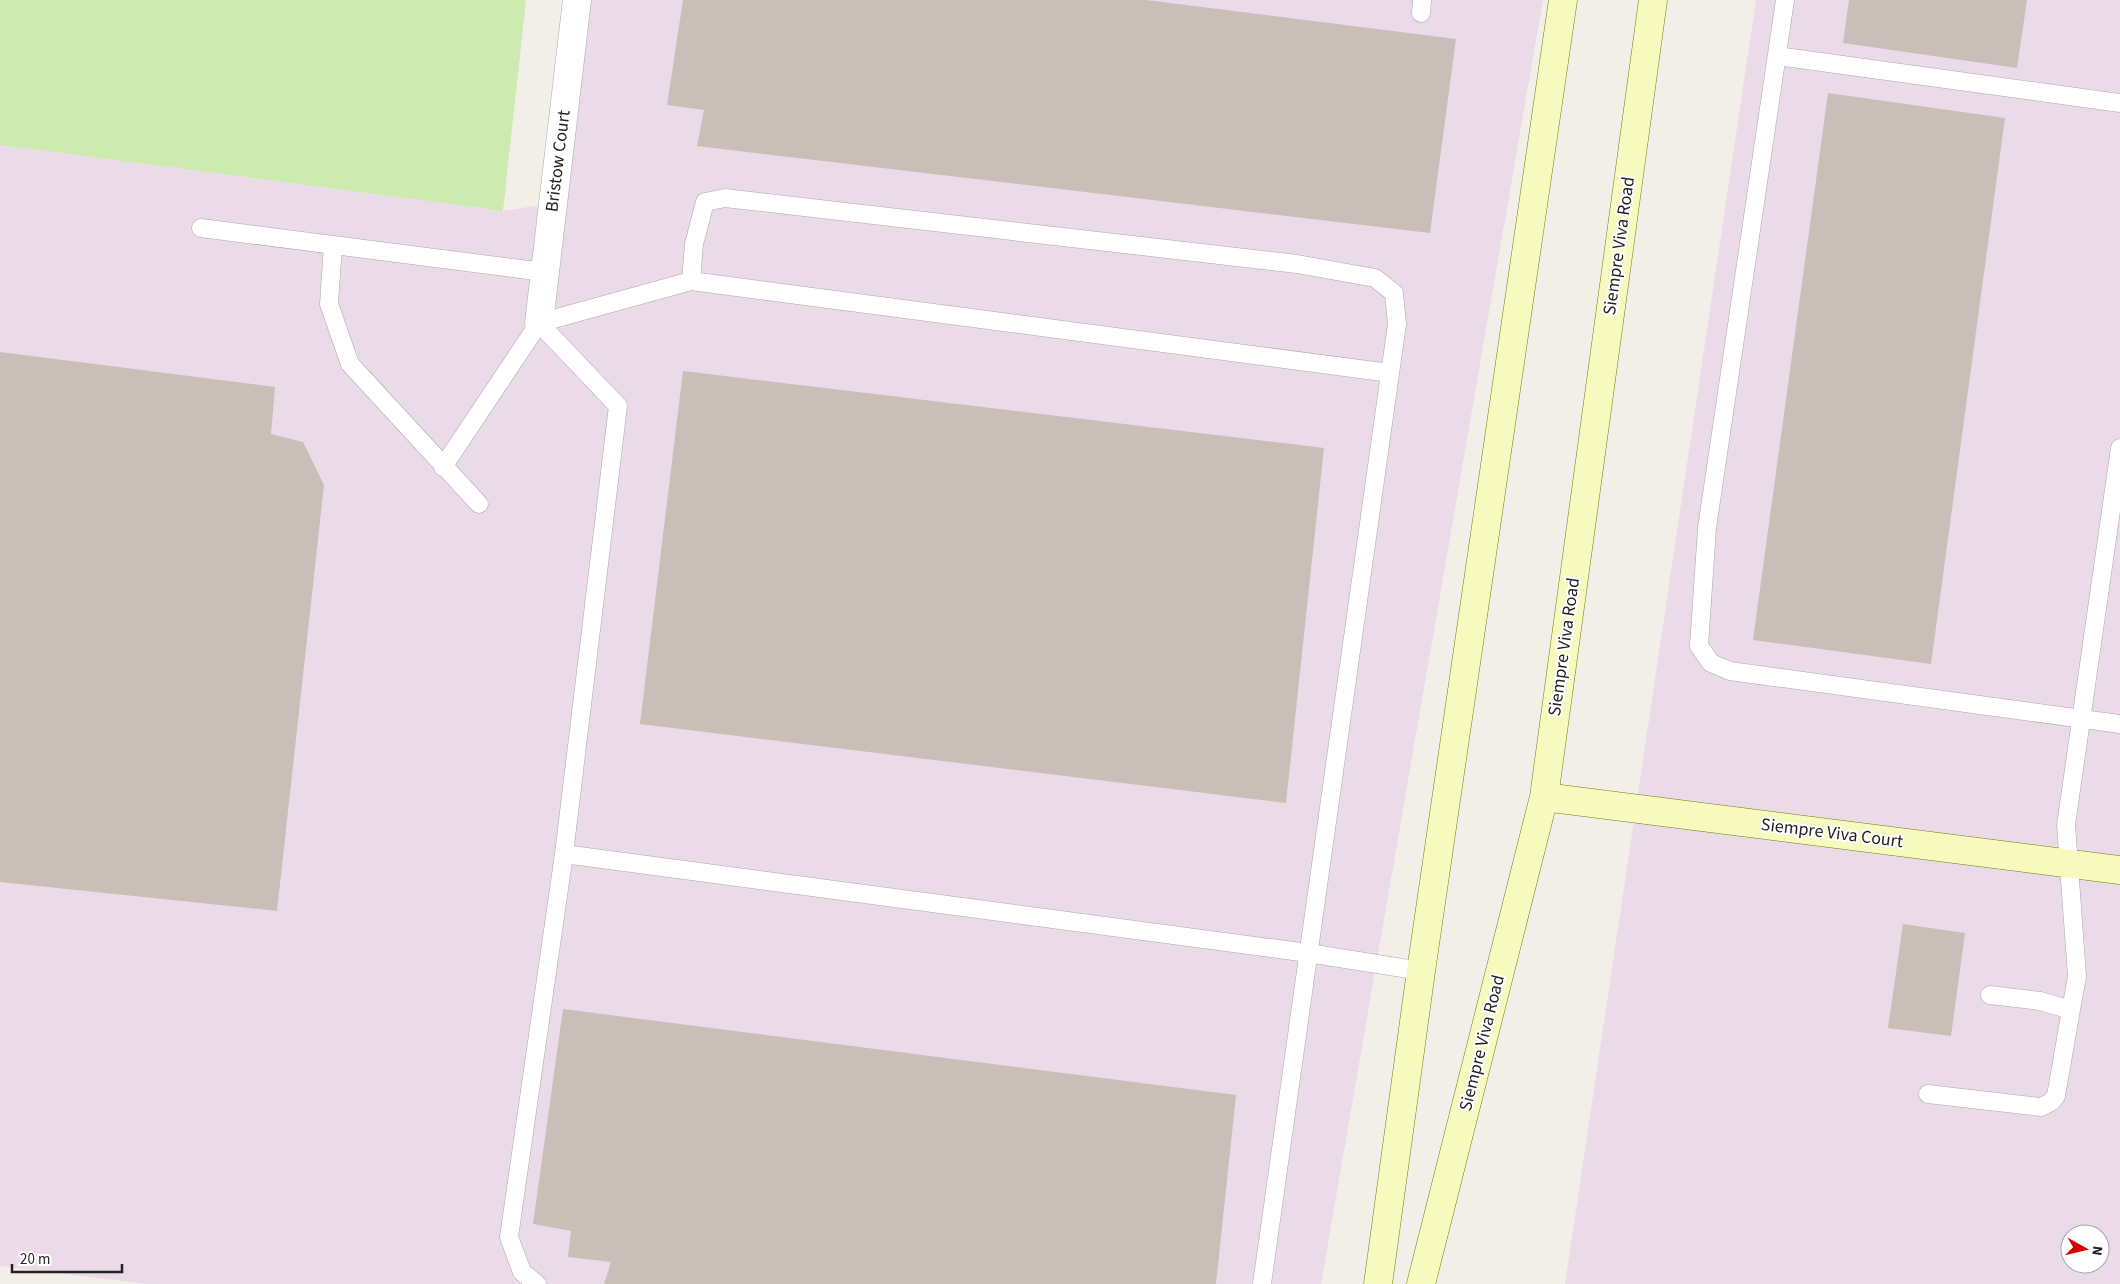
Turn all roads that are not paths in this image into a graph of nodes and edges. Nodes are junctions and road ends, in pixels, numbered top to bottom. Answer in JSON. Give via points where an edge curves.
{"nodes":[{"id":1,"x":577,"y":0,"type":"edge"},
{"id":2,"x":1563,"y":0,"type":"edge"},
{"id":3,"x":1652,"y":0,"type":"edge"},
{"id":4,"x":1785,"y":0,"type":"edge"},
{"id":5,"x":1777,"y":56,"type":"junction"},
{"id":6,"x":2120,"y":104,"type":"edge"},
{"id":7,"x":200,"y":228,"type":"dead end"},
{"id":8,"x":333,"y":245,"type":"junction"},
{"id":9,"x":544,"y":272,"type":"junction"},
{"id":10,"x":691,"y":281,"type":"junction"},
{"id":11,"x":539,"y":323,"type":"junction"},
{"id":12,"x":1390,"y":373,"type":"junction"},
{"id":13,"x":2120,"y":448,"type":"edge"},
{"id":14,"x":444,"y":466,"type":"junction"},
{"id":15,"x":479,"y":504,"type":"dead end"},
{"id":16,"x":2082,"y":719,"type":"junction"},
{"id":17,"x":2120,"y":724,"type":"edge"},
{"id":18,"x":1544,"y":796,"type":"junction"},
{"id":19,"x":564,"y":854,"type":"junction"},
{"id":20,"x":2070,"y":864,"type":"junction"},
{"id":21,"x":2120,"y":870,"type":"edge"},
{"id":22,"x":1308,"y":953,"type":"junction"},
{"id":23,"x":1421,"y":971,"type":"junction"},
{"id":24,"x":1990,"y":994,"type":"dead end"},
{"id":25,"x":2071,"y":1010,"type":"junction"},
{"id":26,"x":1928,"y":1094,"type":"dead end"},
{"id":27,"x":537,"y":1284,"type":"edge"},
{"id":28,"x":1262,"y":1284,"type":"edge"},
{"id":29,"x":1378,"y":1284,"type":"edge"},
{"id":30,"x":1421,"y":1284,"type":"edge"}],
"edges":[{"from":1,"to":9,"type":"street","name":"Bristow Court"},
{"from":2,"to":23,"type":"main road"},
{"from":3,"to":18,"type":"main road","name":"Siempre Viva Road"},
{"from":4,"to":5,"type":"lane"},
{"from":5,"to":6,"type":"lane"},
{"from":5,"to":16,"type":"lane","via":[[1707,528],[1699,646],[1711,663],[1730,671]]},
{"from":7,"to":8,"type":"lane"},
{"from":8,"to":9,"type":"lane"},
{"from":8,"to":14,"type":"lane","via":[[329,304],[350,364]]},
{"from":9,"to":11,"type":"street","name":"Bristow Court"},
{"from":10,"to":11,"type":"lane"},
{"from":10,"to":12,"type":"lane"},
{"from":10,"to":12,"type":"lane","via":[[694,244],[706,202],[724,198],[1297,264],[1375,278],[1394,293],[1397,324]]},
{"from":11,"to":14,"type":"lane"},
{"from":11,"to":19,"type":"lane","via":[[618,406]]},
{"from":12,"to":22,"type":"lane"},
{"from":13,"to":16,"type":"lane"},
{"from":14,"to":15,"type":"lane"},
{"from":16,"to":17,"type":"lane"},
{"from":16,"to":20,"type":"lane","via":[[2066,825]]},
{"from":18,"to":20,"type":"main road","name":"Siempre Viva Court"},
{"from":18,"to":30,"type":"main road","name":"Siempre Viva Road"},
{"from":19,"to":22,"type":"lane"},
{"from":19,"to":27,"type":"lane","via":[[509,1237],[522,1272]]},
{"from":20,"to":21,"type":"main road","name":"Siempre Viva Court"},
{"from":20,"to":25,"type":"lane","via":[[2077,976]]},
{"from":22,"to":23,"type":"lane"},
{"from":22,"to":28,"type":"lane"},
{"from":23,"to":29,"type":"main road"},
{"from":24,"to":25,"type":"lane"},
{"from":25,"to":26,"type":"lane","via":[[2056,1096],[2051,1102],[2041,1107]]}]}
